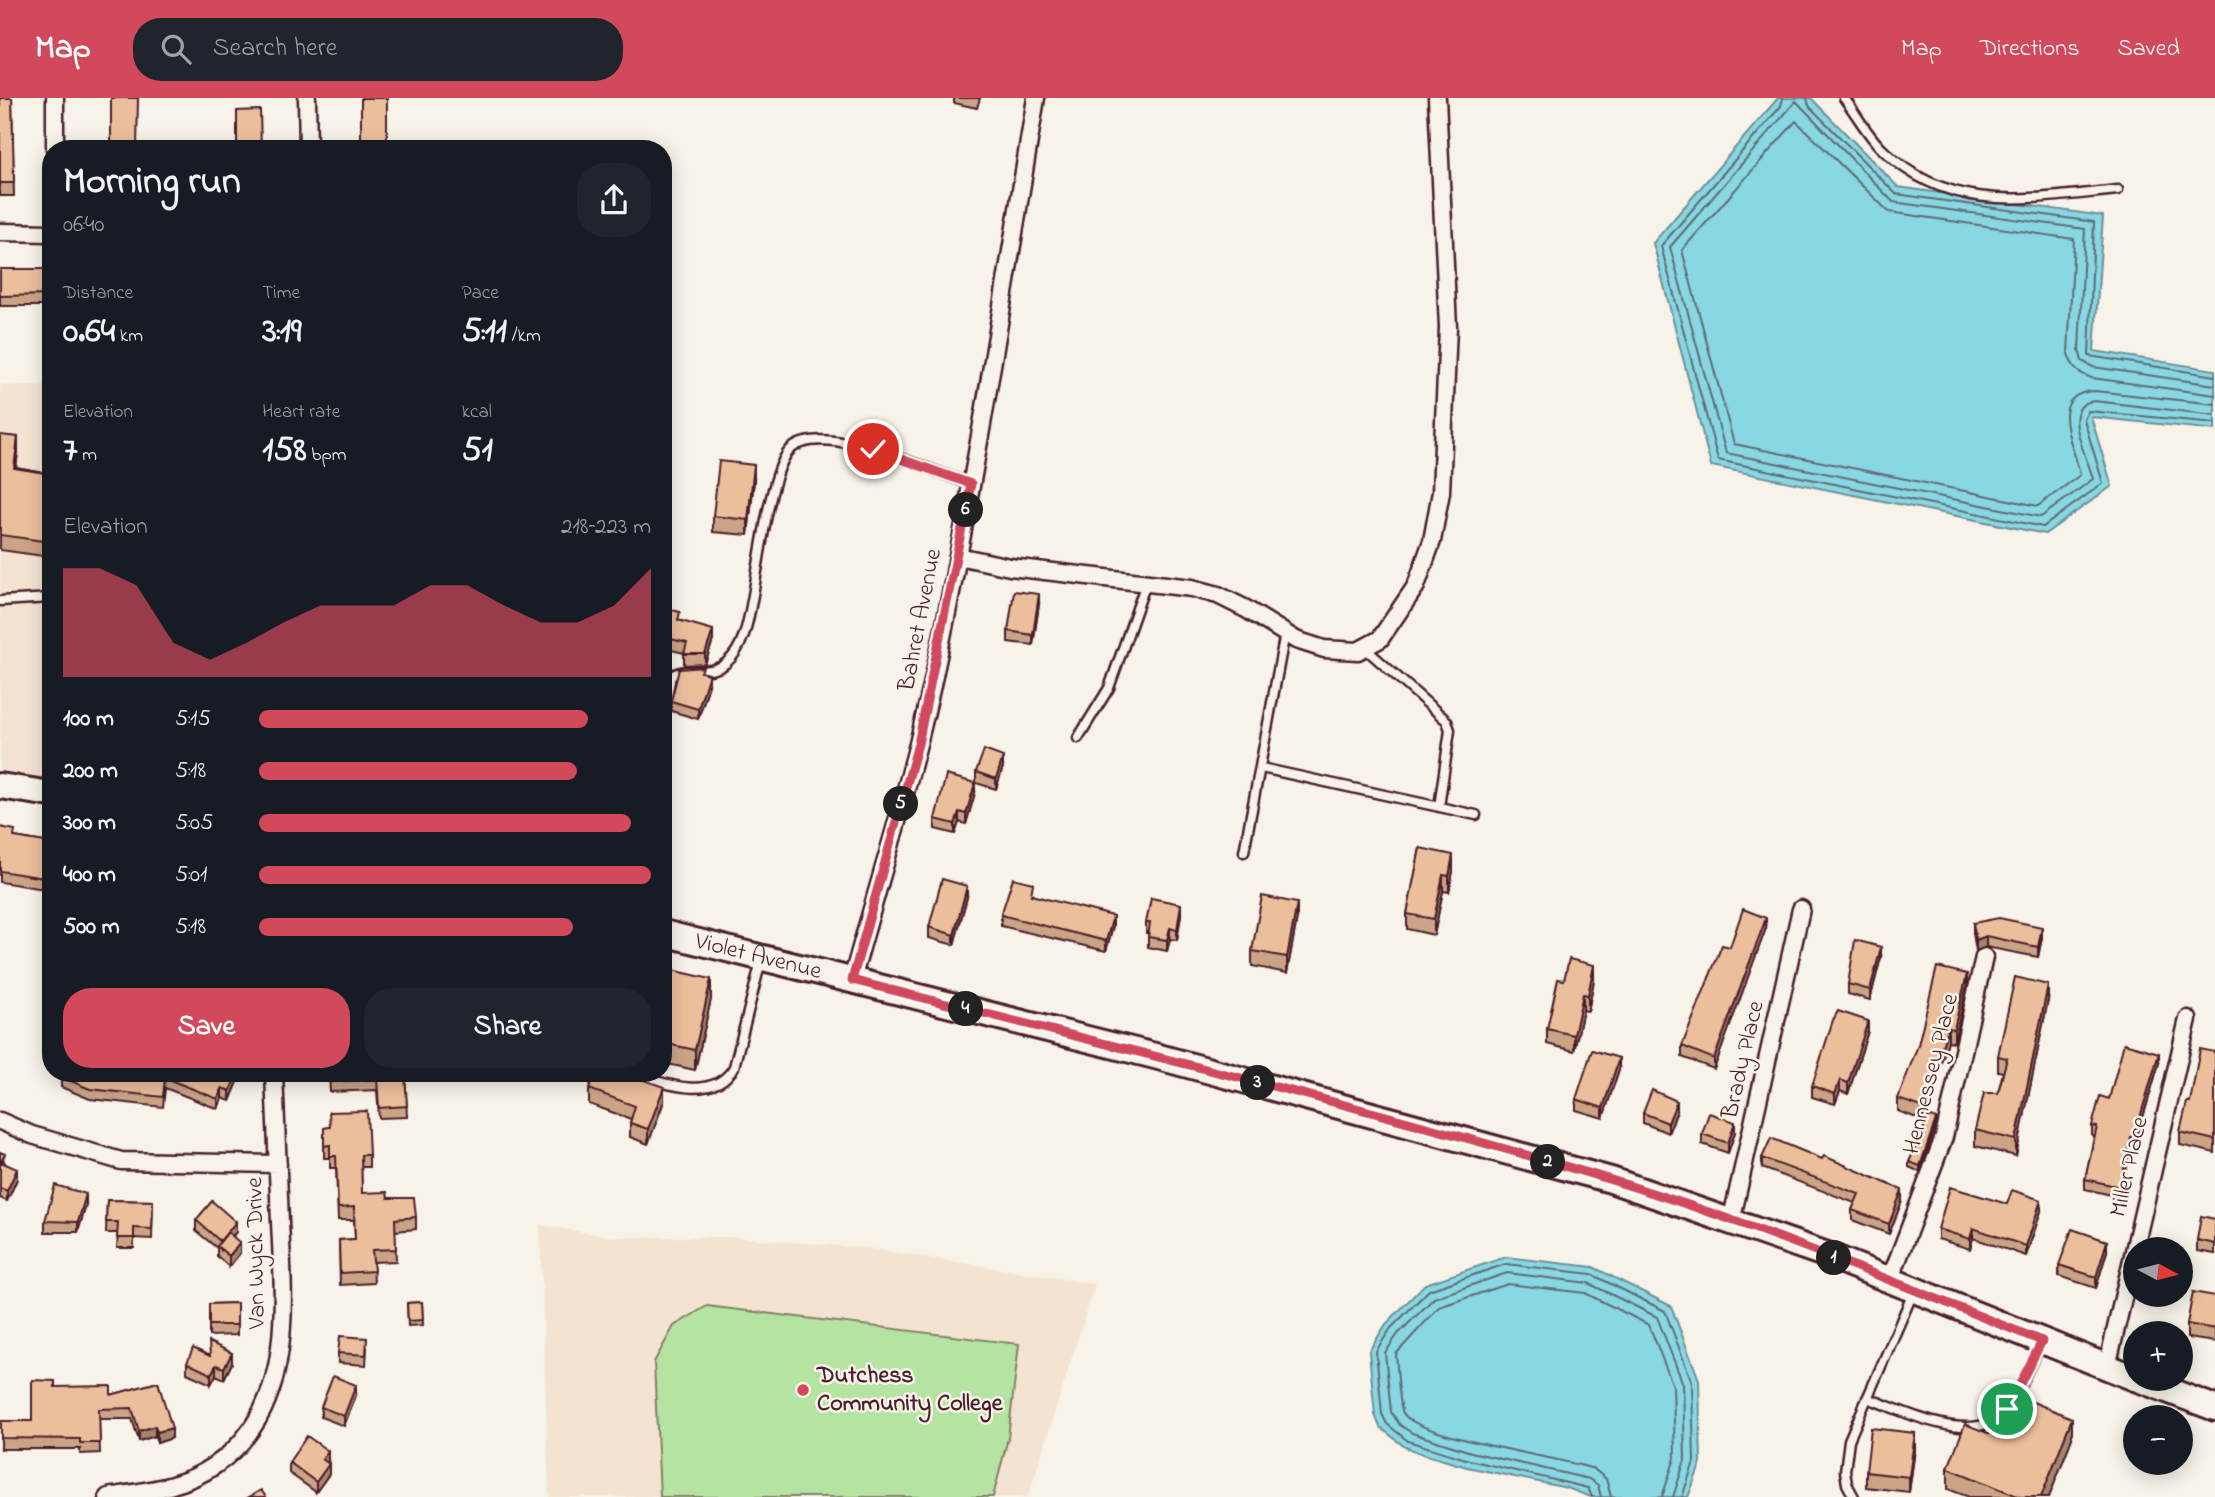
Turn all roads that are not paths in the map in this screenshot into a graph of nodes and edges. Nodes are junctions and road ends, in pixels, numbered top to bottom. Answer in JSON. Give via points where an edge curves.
{"nodes":[{"id":1,"x":55,"y":98,"type":"edge"},
{"id":2,"x":307,"y":98,"type":"edge"},
{"id":3,"x":1036,"y":98,"type":"edge"},
{"id":4,"x":1437,"y":98,"type":"edge"},
{"id":5,"x":1844,"y":98,"type":"edge"},
{"id":6,"x":55,"y":140,"type":"edge"},
{"id":7,"x":308,"y":140,"type":"edge"},
{"id":8,"x":2118,"y":190,"type":"dead end"},
{"id":9,"x":0,"y":232,"type":"edge"},
{"id":10,"x":42,"y":233,"type":"edge"},
{"id":11,"x":971,"y":484,"type":"junction"},
{"id":12,"x":958,"y":556,"type":"junction"},
{"id":13,"x":1146,"y":583,"type":"junction"},
{"id":14,"x":42,"y":599,"type":"edge"},
{"id":15,"x":0,"y":601,"type":"edge"},
{"id":16,"x":1285,"y":633,"type":"junction"},
{"id":17,"x":1366,"y":649,"type":"junction"},
{"id":18,"x":672,"y":675,"type":"edge"},
{"id":19,"x":1078,"y":738,"type":"dead end"},
{"id":20,"x":1261,"y":768,"type":"junction"},
{"id":21,"x":0,"y":786,"type":"edge"},
{"id":22,"x":42,"y":793,"type":"edge"},
{"id":23,"x":1438,"y":807,"type":"junction"},
{"id":24,"x":1476,"y":815,"type":"dead end"},
{"id":25,"x":1244,"y":852,"type":"dead end"},
{"id":26,"x":1801,"y":909,"type":"dead end"},
{"id":27,"x":672,"y":935,"type":"edge"},
{"id":28,"x":762,"y":957,"type":"junction"},
{"id":29,"x":1984,"y":957,"type":"dead end"},
{"id":30,"x":852,"y":980,"type":"junction"},
{"id":31,"x":2188,"y":1019,"type":"dead end"},
{"id":32,"x":274,"y":1082,"type":"edge"},
{"id":33,"x":660,"y":1082,"type":"edge"},
{"id":34,"x":0,"y":1121,"type":"edge"},
{"id":35,"x":278,"y":1164,"type":"junction"},
{"id":36,"x":1731,"y":1222,"type":"junction"},
{"id":37,"x":1890,"y":1280,"type":"junction"},
{"id":38,"x":1914,"y":1290,"type":"junction"},
{"id":39,"x":2042,"y":1341,"type":"junction"},
{"id":40,"x":2107,"y":1367,"type":"junction"},
{"id":41,"x":2123,"y":1373,"type":"edge"},
{"id":42,"x":2171,"y":1391,"type":"edge"},
{"id":43,"x":1867,"y":1398,"type":"junction"},
{"id":44,"x":2215,"y":1408,"type":"edge"},
{"id":45,"x":107,"y":1497,"type":"edge"},
{"id":46,"x":1854,"y":1497,"type":"edge"}],
"edges":[{"from":1,"to":6,"type":"street"},
{"from":2,"to":7,"type":"street"},
{"from":3,"to":11,"type":"street","name":"Bahret Avenue"},
{"from":4,"to":17,"type":"street","via":[[1448,327],[1441,492],[1432,541],[1416,586],[1387,630]]},
{"from":5,"to":8,"type":"lane","via":[[1882,150],[1929,185],[1997,201]]},
{"from":9,"to":10,"type":"street"},
{"from":11,"to":12,"type":"street","name":"Bahret Avenue"},
{"from":11,"to":18,"type":"lane","via":[[846,442],[824,439],[789,451],[776,481],[739,646],[726,664]]},
{"from":12,"to":13,"type":"street"},
{"from":12,"to":30,"type":"street","name":"Bahret Avenue","via":[[918,744]]},
{"from":13,"to":16,"type":"street","via":[[1218,595]]},
{"from":13,"to":19,"type":"lane","via":[[1109,688]]},
{"from":14,"to":15,"type":"lane"},
{"from":16,"to":17,"type":"street","via":[[1324,649]]},
{"from":16,"to":20,"type":"lane"},
{"from":17,"to":23,"type":"lane","via":[[1447,721],[1450,730]]},
{"from":20,"to":23,"type":"lane"},
{"from":20,"to":25,"type":"lane"},
{"from":21,"to":22,"type":"main road"},
{"from":23,"to":24,"type":"lane"},
{"from":26,"to":36,"type":"street","name":"Brady Place"},
{"from":27,"to":28,"type":"main road","name":"Violet Avenue"},
{"from":28,"to":30,"type":"main road","name":"Violet Avenue"},
{"from":28,"to":33,"type":"lane","via":[[729,1076],[696,1089]]},
{"from":29,"to":37,"type":"street","name":"Hennessey Place","via":[[1944,1137]]},
{"from":30,"to":36,"type":"main road","name":"Violet Avenue","via":[[1455,1136],[1611,1180]]},
{"from":31,"to":40,"type":"street","name":"Miller Place"},
{"from":32,"to":35,"type":"street","name":"Van Wyck Drive"},
{"from":34,"to":35,"type":"street","via":[[121,1161]]},
{"from":35,"to":45,"type":"street","name":"Van Wyck Drive","via":[[285,1317],[278,1366],[265,1409],[240,1444],[213,1467],[177,1486]]},
{"from":36,"to":37,"type":"main road","name":"Violet Avenue"},
{"from":37,"to":38,"type":"main road","name":"Violet Avenue"},
{"from":38,"to":39,"type":"main road","name":"Violet Avenue"},
{"from":38,"to":43,"type":"lane"},
{"from":39,"to":40,"type":"main road","name":"Violet Avenue"},
{"from":39,"to":43,"type":"lane","via":[[2007,1409],[1989,1423],[1970,1428],[1948,1426]]},
{"from":40,"to":41,"type":"main road","name":"Violet Avenue"},
{"from":42,"to":44,"type":"main road","name":"Violet Avenue"},
{"from":43,"to":46,"type":"lane","via":[[1846,1455],[1847,1484]]}]}
